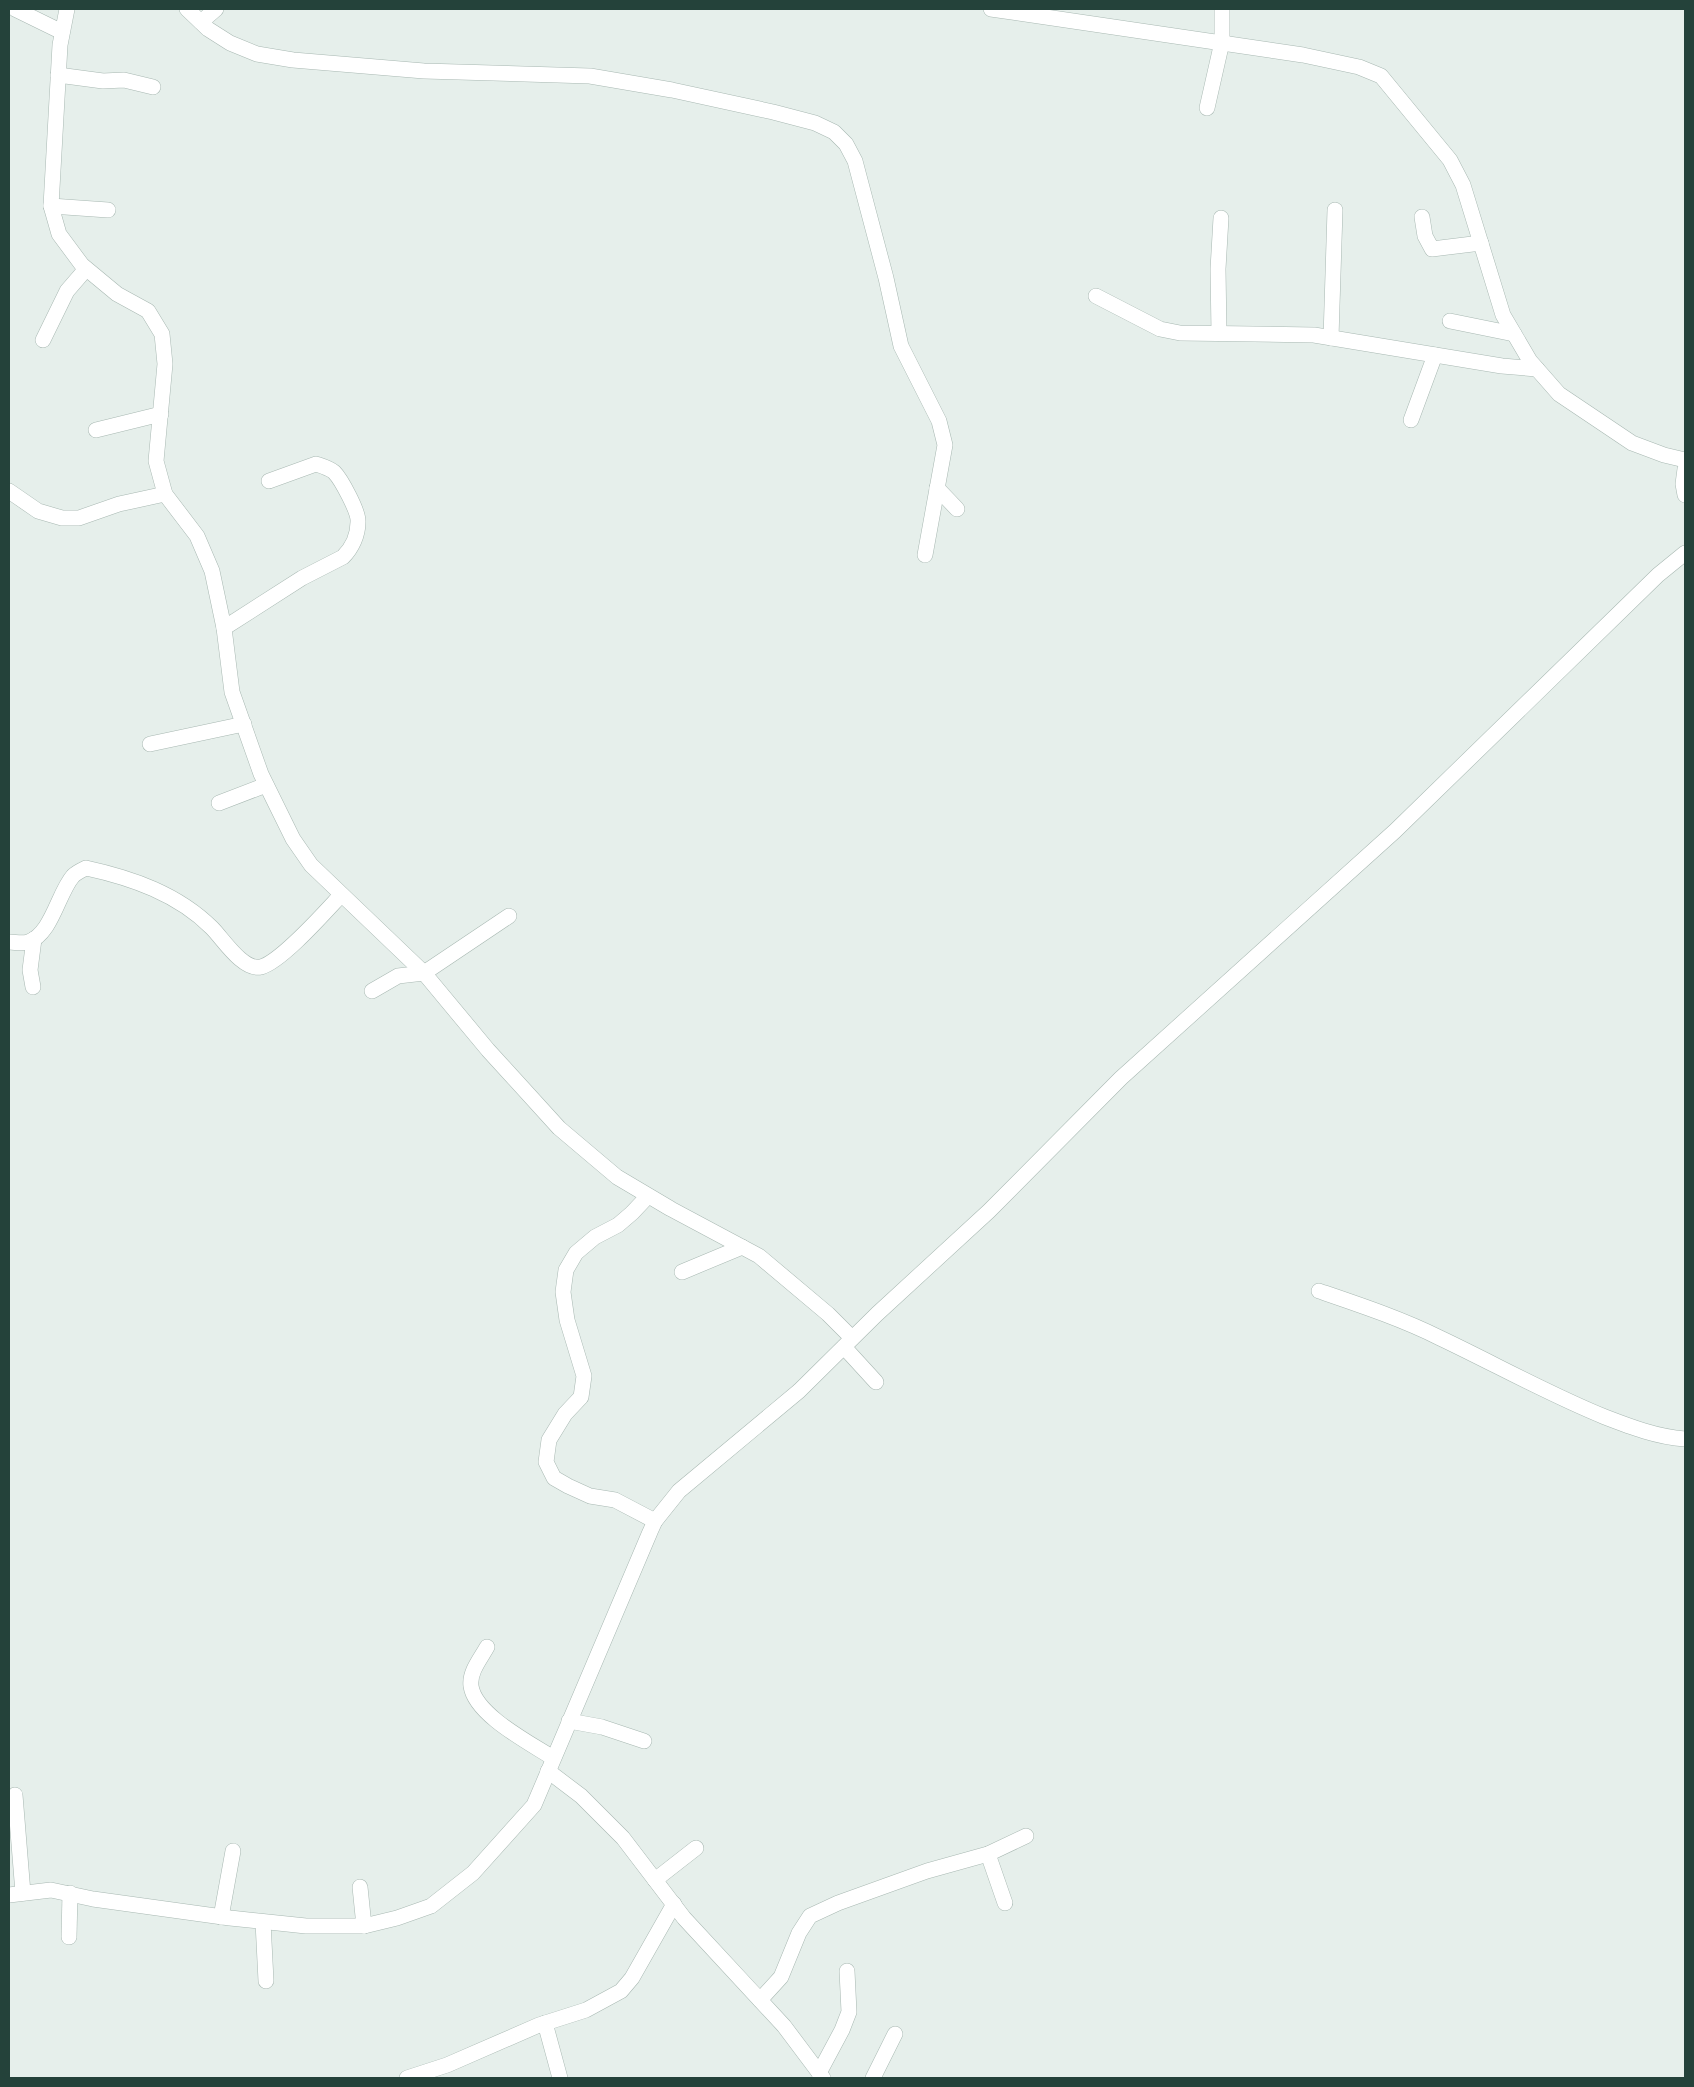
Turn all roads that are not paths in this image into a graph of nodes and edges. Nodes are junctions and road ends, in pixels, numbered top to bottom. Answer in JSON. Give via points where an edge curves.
{"nodes":[{"id":1,"x":15,"y":9,"type":"edge"},
{"id":2,"x":67,"y":9,"type":"edge"},
{"id":3,"x":187,"y":9,"type":"edge"},
{"id":4,"x":216,"y":9,"type":"edge"},
{"id":5,"x":991,"y":9,"type":"edge"},
{"id":6,"x":1222,"y":9,"type":"edge"},
{"id":7,"x":201,"y":22,"type":"junction"},
{"id":8,"x":62,"y":32,"type":"junction"},
{"id":9,"x":1222,"y":42,"type":"junction"},
{"id":10,"x":58,"y":75,"type":"junction"},
{"id":11,"x":153,"y":87,"type":"dead end"},
{"id":12,"x":1208,"y":108,"type":"dead end"},
{"id":13,"x":51,"y":206,"type":"junction"},
{"id":14,"x":108,"y":210,"type":"dead end"},
{"id":15,"x":1336,"y":210,"type":"dead end"},
{"id":16,"x":1422,"y":217,"type":"dead end"},
{"id":17,"x":1221,"y":218,"type":"dead end"},
{"id":18,"x":1481,"y":243,"type":"junction"},
{"id":19,"x":86,"y":269,"type":"junction"},
{"id":20,"x":1096,"y":296,"type":"dead end"},
{"id":21,"x":1450,"y":321,"type":"dead end"},
{"id":22,"x":1219,"y":333,"type":"junction"},
{"id":23,"x":1514,"y":334,"type":"junction"},
{"id":24,"x":1331,"y":338,"type":"junction"},
{"id":25,"x":43,"y":340,"type":"dead end"},
{"id":26,"x":1435,"y":355,"type":"junction"},
{"id":27,"x":1537,"y":369,"type":"junction"},
{"id":28,"x":160,"y":414,"type":"junction"},
{"id":29,"x":1411,"y":420,"type":"dead end"},
{"id":30,"x":96,"y":430,"type":"dead end"},
{"id":31,"x":1685,"y":460,"type":"edge"},
{"id":32,"x":1685,"y":469,"type":"edge"},
{"id":33,"x":269,"y":481,"type":"dead end"},
{"id":34,"x":937,"y":488,"type":"junction"},
{"id":35,"x":9,"y":491,"type":"edge"},
{"id":36,"x":165,"y":494,"type":"junction"},
{"id":37,"x":1685,"y":495,"type":"edge"},
{"id":38,"x":957,"y":509,"type":"dead end"},
{"id":39,"x":1685,"y":553,"type":"edge"},
{"id":40,"x":925,"y":555,"type":"dead end"},
{"id":41,"x":224,"y":628,"type":"junction"},
{"id":42,"x":244,"y":724,"type":"junction"},
{"id":43,"x":150,"y":744,"type":"dead end"},
{"id":44,"x":266,"y":784,"type":"junction"},
{"id":45,"x":219,"y":803,"type":"dead end"},
{"id":46,"x":341,"y":895,"type":"junction"},
{"id":47,"x":509,"y":916,"type":"dead end"},
{"id":48,"x":34,"y":939,"type":"junction"},
{"id":49,"x":9,"y":942,"type":"edge"},
{"id":50,"x":424,"y":973,"type":"junction"},
{"id":51,"x":33,"y":987,"type":"dead end"},
{"id":52,"x":372,"y":991,"type":"dead end"},
{"id":53,"x":648,"y":1196,"type":"junction"},
{"id":54,"x":742,"y":1247,"type":"junction"},
{"id":55,"x":682,"y":1272,"type":"dead end"},
{"id":56,"x":1319,"y":1291,"type":"dead end"},
{"id":57,"x":848,"y":1342,"type":"junction"},
{"id":58,"x":876,"y":1382,"type":"dead end"},
{"id":59,"x":1685,"y":1439,"type":"edge"},
{"id":60,"x":652,"y":1526,"type":"junction"},
{"id":61,"x":487,"y":1647,"type":"dead end"},
{"id":62,"x":568,"y":1721,"type":"junction"},
{"id":63,"x":644,"y":1741,"type":"dead end"},
{"id":64,"x":550,"y":1764,"type":"junction"},
{"id":65,"x":15,"y":1795,"type":"dead end"},
{"id":66,"x":1026,"y":1836,"type":"dead end"},
{"id":67,"x":696,"y":1848,"type":"dead end"},
{"id":68,"x":233,"y":1851,"type":"dead end"},
{"id":69,"x":988,"y":1854,"type":"junction"},
{"id":70,"x":655,"y":1880,"type":"junction"},
{"id":71,"x":360,"y":1886,"type":"dead end"},
{"id":72,"x":70,"y":1893,"type":"junction"},
{"id":73,"x":16,"y":1894,"type":"edge"},
{"id":74,"x":1005,"y":1903,"type":"dead end"},
{"id":75,"x":674,"y":1904,"type":"junction"},
{"id":76,"x":221,"y":1917,"type":"junction"},
{"id":77,"x":263,"y":1922,"type":"junction"},
{"id":78,"x":364,"y":1926,"type":"junction"},
{"id":79,"x":69,"y":1937,"type":"dead end"},
{"id":80,"x":847,"y":1971,"type":"dead end"},
{"id":81,"x":266,"y":1981,"type":"dead end"},
{"id":82,"x":760,"y":2000,"type":"junction"},
{"id":83,"x":545,"y":2023,"type":"junction"},
{"id":84,"x":895,"y":2034,"type":"dead end"},
{"id":85,"x":821,"y":2076,"type":"edge"},
{"id":86,"x":407,"y":2078,"type":"edge"},
{"id":87,"x":560,"y":2078,"type":"edge"},
{"id":88,"x":873,"y":2078,"type":"edge"}],
"edges":[{"from":1,"to":8,"type":"street"},
{"from":2,"to":8,"type":"street"},
{"from":3,"to":7,"type":"street"},
{"from":4,"to":7,"type":"street"},
{"from":5,"to":9,"type":"street"},
{"from":6,"to":9,"type":"street"},
{"from":7,"to":34,"type":"street","via":[[230,43],[257,54],[424,71],[590,76],[773,112],[834,132],[846,144],[855,161],[901,346],[939,421],[945,445]]},
{"from":8,"to":10,"type":"street"},
{"from":9,"to":12,"type":"street"},
{"from":9,"to":18,"type":"street","via":[[1350,65],[1381,76],[1450,160],[1463,185]]},
{"from":10,"to":11,"type":"street","via":[[104,81],[124,80]]},
{"from":10,"to":13,"type":"street"},
{"from":13,"to":14,"type":"street"},
{"from":13,"to":19,"type":"street","via":[[59,234]]},
{"from":15,"to":24,"type":"street"},
{"from":16,"to":18,"type":"street","via":[[1425,236],[1432,249]]},
{"from":17,"to":22,"type":"street"},
{"from":18,"to":23,"type":"street","via":[[1503,315]]},
{"from":19,"to":25,"type":"street","via":[[67,291]]},
{"from":19,"to":28,"type":"street","via":[[116,294],[148,311],[162,334],[166,364]]},
{"from":20,"to":22,"type":"street","via":[[1160,330]]},
{"from":21,"to":23,"type":"street"},
{"from":22,"to":24,"type":"street"},
{"from":23,"to":27,"type":"street"},
{"from":24,"to":26,"type":"street"},
{"from":26,"to":27,"type":"street"},
{"from":26,"to":29,"type":"street"},
{"from":27,"to":31,"type":"street","via":[[1559,394],[1632,443]]},
{"from":28,"to":30,"type":"street"},
{"from":28,"to":36,"type":"street","via":[[156,461]]},
{"from":32,"to":37,"type":"street"},
{"from":33,"to":41,"type":"street","via":[[316,464],[330,470],[340,481],[359,519],[357,534],[343,557],[302,578]]},
{"from":34,"to":38,"type":"street"},
{"from":34,"to":40,"type":"street"},
{"from":35,"to":36,"type":"street","via":[[38,511],[62,518],[79,518],[119,504]]},
{"from":36,"to":41,"type":"street","via":[[197,536],[212,571]]},
{"from":39,"to":57,"type":"street","via":[[1658,575],[1395,831],[1121,1078],[989,1211]]},
{"from":41,"to":42,"type":"street","via":[[232,692]]},
{"from":42,"to":43,"type":"street"},
{"from":42,"to":44,"type":"street"},
{"from":44,"to":45,"type":"street"},
{"from":44,"to":46,"type":"street","via":[[293,839],[311,865]]},
{"from":46,"to":48,"type":"street","via":[[280,956],[261,967],[249,965],[190,908],[153,887],[86,868],[74,875],[54,916]]},
{"from":46,"to":50,"type":"street"},
{"from":47,"to":50,"type":"street"},
{"from":48,"to":49,"type":"street","via":[[26,943]]},
{"from":48,"to":51,"type":"street","via":[[30,970]]},
{"from":50,"to":52,"type":"street","via":[[398,976]]},
{"from":50,"to":53,"type":"street","via":[[559,1128],[617,1177]]},
{"from":53,"to":54,"type":"street"},
{"from":53,"to":60,"type":"street","via":[[618,1225],[595,1237],[576,1254],[566,1270],[563,1292],[584,1376],[581,1397],[565,1414],[549,1440],[546,1462],[554,1478],[590,1496],[615,1500]]},
{"from":54,"to":55,"type":"street"},
{"from":54,"to":57,"type":"street","via":[[759,1256],[828,1314]]},
{"from":56,"to":59,"type":"street","via":[[1438,1337],[1564,1400],[1630,1426],[1668,1438]]},
{"from":57,"to":58,"type":"street"},
{"from":57,"to":60,"type":"street","via":[[799,1391],[679,1492]]},
{"from":60,"to":62,"type":"street"},
{"from":61,"to":64,"type":"street","via":[[472,1674],[471,1686],[476,1702]]},
{"from":62,"to":63,"type":"street","via":[[602,1727]]},
{"from":62,"to":64,"type":"street"},
{"from":64,"to":70,"type":"street","via":[[616,1831]]},
{"from":64,"to":78,"type":"street","via":[[534,1805],[473,1873],[431,1906]]},
{"from":65,"to":73,"type":"street"},
{"from":66,"to":69,"type":"street"},
{"from":67,"to":70,"type":"street"},
{"from":68,"to":76,"type":"street"},
{"from":69,"to":74,"type":"street"},
{"from":69,"to":82,"type":"street","via":[[927,1871],[810,1916],[799,1933],[781,1977]]},
{"from":70,"to":75,"type":"street"},
{"from":71,"to":78,"type":"street"},
{"from":72,"to":73,"type":"street","via":[[51,1890]]},
{"from":72,"to":76,"type":"street"},
{"from":72,"to":79,"type":"street"},
{"from":75,"to":82,"type":"street"},
{"from":75,"to":83,"type":"street","via":[[632,1978],[621,1991],[586,2010]]},
{"from":76,"to":77,"type":"street"},
{"from":77,"to":78,"type":"street"},
{"from":77,"to":81,"type":"street"},
{"from":80,"to":85,"type":"street","via":[[849,2012]]},
{"from":82,"to":85,"type":"street"},
{"from":83,"to":86,"type":"street","via":[[447,2065]]},
{"from":83,"to":87,"type":"street"},
{"from":84,"to":88,"type":"street"}]}
